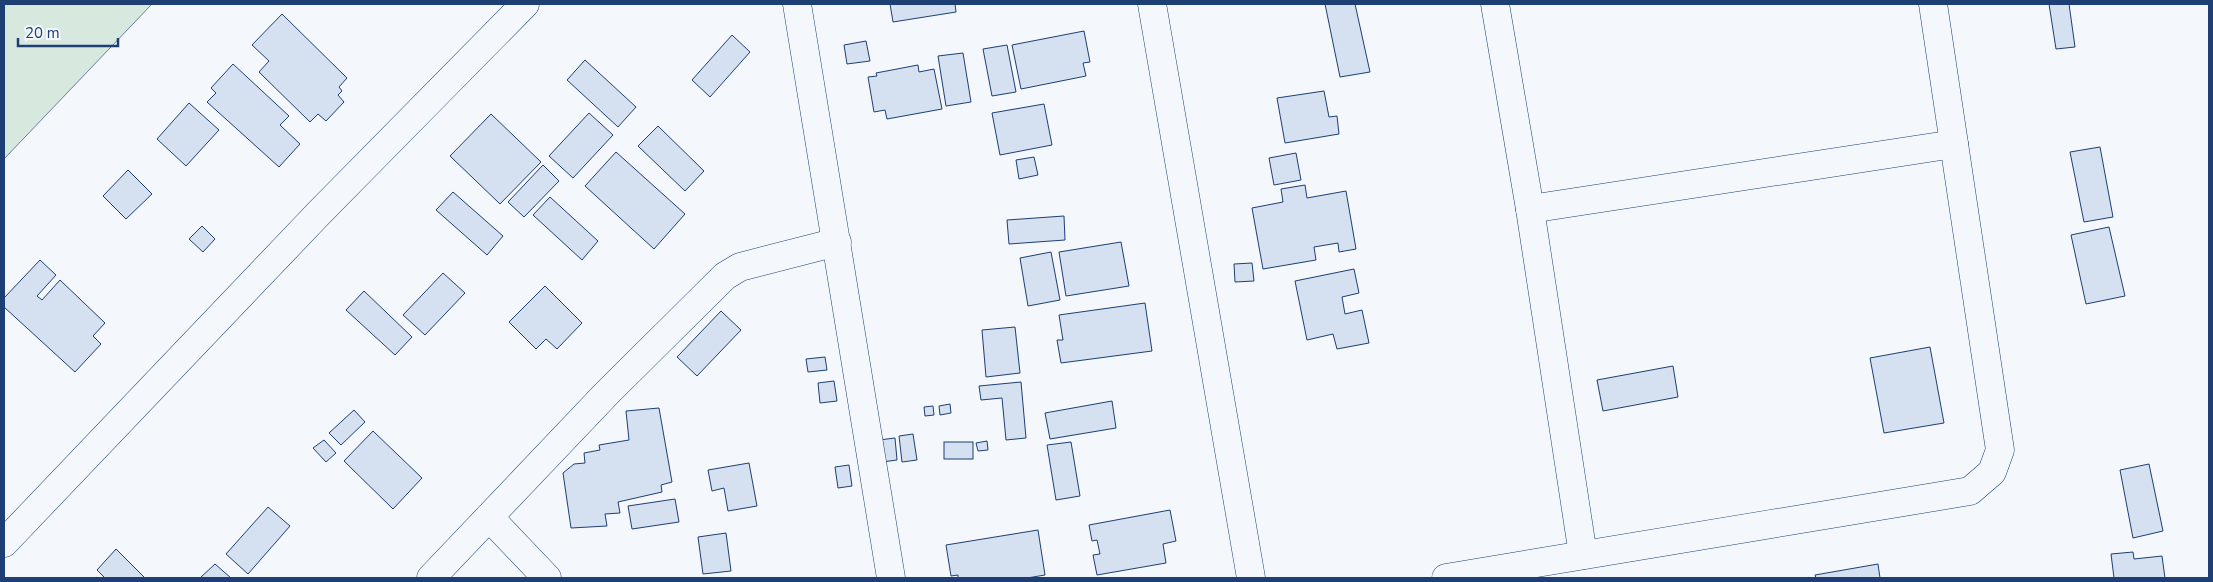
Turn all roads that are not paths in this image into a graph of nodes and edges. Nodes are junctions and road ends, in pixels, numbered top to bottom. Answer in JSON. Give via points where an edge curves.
{"nodes":[{"id":1,"x":524,"y":4,"type":"edge"},
{"id":2,"x":797,"y":4,"type":"edge"},
{"id":3,"x":1152,"y":4,"type":"edge"},
{"id":4,"x":1495,"y":4,"type":"edge"},
{"id":5,"x":1933,"y":4,"type":"edge"},
{"id":6,"x":1954,"y":144,"type":"junction"},
{"id":7,"x":1530,"y":209,"type":"junction"},
{"id":8,"x":837,"y":242,"type":"junction"},
{"id":9,"x":489,"y":516,"type":"junction"},
{"id":10,"x":4,"y":543,"type":"edge"},
{"id":11,"x":1583,"y":555,"type":"junction"},
{"id":12,"x":431,"y":578,"type":"edge"},
{"id":13,"x":547,"y":578,"type":"edge"},
{"id":14,"x":891,"y":578,"type":"edge"},
{"id":15,"x":1251,"y":578,"type":"edge"},
{"id":16,"x":1446,"y":578,"type":"edge"}],
"edges":[{"from":1,"to":10,"type":"street"},
{"from":2,"to":8,"type":"street"},
{"from":3,"to":15,"type":"street"},
{"from":4,"to":7,"type":"street"},
{"from":5,"to":6,"type":"street"},
{"from":6,"to":7,"type":"street"},
{"from":6,"to":11,"type":"street","via":[[2000,450],[1992,472],[1970,491]]},
{"from":7,"to":11,"type":"street"},
{"from":8,"to":9,"type":"street","via":[[740,267],[725,276]]},
{"from":8,"to":14,"type":"street"},
{"from":9,"to":12,"type":"street"},
{"from":9,"to":13,"type":"street"},
{"from":11,"to":16,"type":"street"}]}
